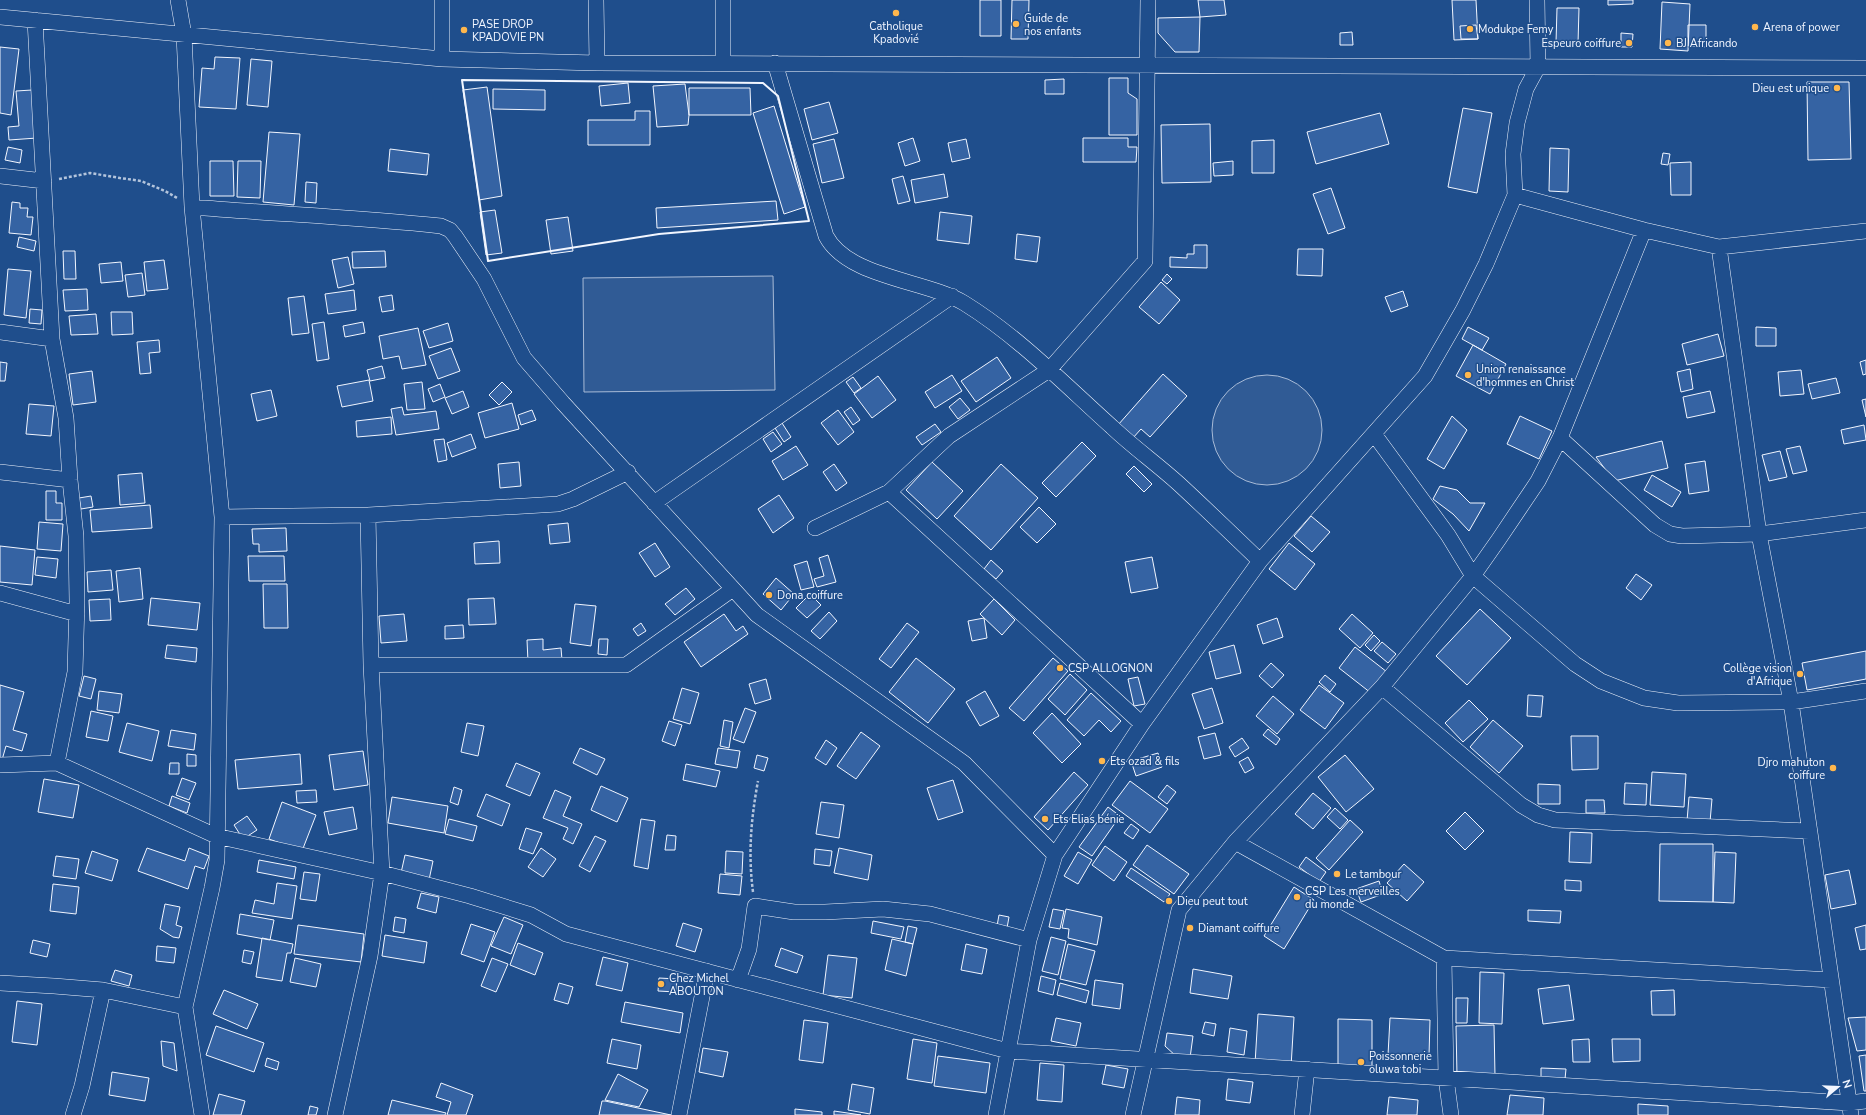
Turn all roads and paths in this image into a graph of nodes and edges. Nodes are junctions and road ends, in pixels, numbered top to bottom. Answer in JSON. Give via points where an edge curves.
{"nodes":[{"id":1,"x":178,"y":0,"type":"edge"},
{"id":2,"x":442,"y":0,"type":"edge"},
{"id":3,"x":596,"y":0,"type":"edge"},
{"id":4,"x":723,"y":0,"type":"edge"},
{"id":5,"x":1148,"y":0,"type":"edge"},
{"id":6,"x":1537,"y":0,"type":"edge"},
{"id":7,"x":0,"y":16,"type":"edge"},
{"id":8,"x":35,"y":20,"type":"junction"},
{"id":9,"x":184,"y":35,"type":"junction"},
{"id":10,"x":442,"y":59,"type":"junction"},
{"id":11,"x":597,"y":63,"type":"junction"},
{"id":12,"x":723,"y":63,"type":"junction"},
{"id":13,"x":774,"y":63,"type":"junction"},
{"id":14,"x":1147,"y":65,"type":"junction"},
{"id":15,"x":1538,"y":67,"type":"junction"},
{"id":16,"x":1866,"y":68,"type":"edge"},
{"id":17,"x":0,"y":176,"type":"edge"},
{"id":18,"x":44,"y":182,"type":"junction"},
{"id":19,"x":1514,"y":195,"type":"junction"},
{"id":20,"x":192,"y":207,"type":"junction"},
{"id":21,"x":1644,"y":230,"type":"junction"},
{"id":22,"x":1866,"y":231,"type":"edge"},
{"id":23,"x":1718,"y":247,"type":"junction"},
{"id":24,"x":952,"y":296,"type":"junction"},
{"id":25,"x":0,"y":332,"type":"edge"},
{"id":26,"x":52,"y":339,"type":"junction"},
{"id":27,"x":1049,"y":370,"type":"junction"},
{"id":28,"x":1374,"y":434,"type":"junction"},
{"id":29,"x":1560,"y":438,"type":"junction"},
{"id":30,"x":0,"y":472,"type":"edge"},
{"id":31,"x":628,"y":472,"type":"junction"},
{"id":32,"x":70,"y":480,"type":"junction"},
{"id":33,"x":889,"y":492,"type":"junction"},
{"id":34,"x":654,"y":503,"type":"junction"},
{"id":35,"x":368,"y":515,"type":"junction"},
{"id":36,"x":222,"y":517,"type":"junction"},
{"id":37,"x":1866,"y":520,"type":"edge"},
{"id":38,"x":815,"y":528,"type":"dead end"},
{"id":39,"x":1759,"y":534,"type":"junction"},
{"id":40,"x":1260,"y":561,"type":"junction"},
{"id":41,"x":1473,"y":576,"type":"junction"},
{"id":42,"x":733,"y":589,"type":"junction"},
{"id":43,"x":0,"y":593,"type":"edge"},
{"id":44,"x":77,"y":614,"type":"junction"},
{"id":45,"x":371,"y":665,"type":"junction"},
{"id":46,"x":1382,"y":687,"type":"junction"},
{"id":47,"x":1866,"y":691,"type":"edge"},
{"id":48,"x":1791,"y":702,"type":"junction"},
{"id":49,"x":1142,"y":724,"type":"junction"},
{"id":50,"x":57,"y":763,"type":"junction"},
{"id":51,"x":0,"y":765,"type":"edge"},
{"id":52,"x":758,"y":781,"type":"dead end"},
{"id":53,"x":1809,"y":830,"type":"junction"},
{"id":54,"x":216,"y":836,"type":"junction"},
{"id":55,"x":1235,"y":842,"type":"junction"},
{"id":56,"x":1055,"y":855,"type":"junction"},
{"id":57,"x":382,"y":873,"type":"junction"},
{"id":58,"x":755,"y":906,"type":"junction"},
{"id":59,"x":1030,"y":940,"type":"junction"},
{"id":60,"x":1444,"y":958,"type":"junction"},
{"id":61,"x":707,"y":971,"type":"junction"},
{"id":62,"x":738,"y":980,"type":"junction"},
{"id":63,"x":1831,"y":980,"type":"junction"},
{"id":64,"x":0,"y":983,"type":"edge"},
{"id":65,"x":103,"y":990,"type":"junction"},
{"id":66,"x":185,"y":1007,"type":"junction"},
{"id":67,"x":1008,"y":1051,"type":"junction"},
{"id":68,"x":1146,"y":1059,"type":"junction"},
{"id":69,"x":1307,"y":1070,"type":"junction"},
{"id":70,"x":1446,"y":1078,"type":"junction"},
{"id":71,"x":1866,"y":1101,"type":"edge"},
{"id":72,"x":1850,"y":1109,"type":"edge"},
{"id":73,"x":73,"y":1115,"type":"edge"},
{"id":74,"x":202,"y":1115,"type":"edge"},
{"id":75,"x":334,"y":1115,"type":"edge"},
{"id":76,"x":679,"y":1115,"type":"edge"},
{"id":77,"x":996,"y":1115,"type":"edge"},
{"id":78,"x":1133,"y":1115,"type":"edge"},
{"id":79,"x":1302,"y":1115,"type":"edge"},
{"id":80,"x":1451,"y":1115,"type":"edge"}],
"edges":[{"from":1,"to":9,"type":"street"},
{"from":2,"to":10,"type":"street"},
{"from":3,"to":11,"type":"street"},
{"from":4,"to":12,"type":"street"},
{"from":5,"to":14,"type":"street"},
{"from":6,"to":15,"type":"street"},
{"from":7,"to":8,"type":"street"},
{"from":8,"to":9,"type":"street"},
{"from":8,"to":18,"type":"street"},
{"from":9,"to":10,"type":"street"},
{"from":9,"to":20,"type":"street"},
{"from":10,"to":11,"type":"street"},
{"from":11,"to":12,"type":"street"},
{"from":12,"to":13,"type":"street"},
{"from":13,"to":14,"type":"street"},
{"from":13,"to":24,"type":"street","via":[[831,246],[874,272]]},
{"from":14,"to":15,"type":"street"},
{"from":14,"to":27,"type":"street","via":[[1145,261]]},
{"from":15,"to":16,"type":"street"},
{"from":15,"to":19,"type":"street","via":[[1526,89],[1517,123],[1513,154]]},
{"from":17,"to":18,"type":"street"},
{"from":18,"to":20,"type":"path","via":[[90,173],[141,181]]},
{"from":18,"to":26,"type":"street"},
{"from":19,"to":21,"type":"street"},
{"from":19,"to":28,"type":"street","via":[[1486,264],[1425,376]]},
{"from":20,"to":31,"type":"street","via":[[374,219],[441,226],[450,230],[484,279],[524,358]]},
{"from":20,"to":36,"type":"street"},
{"from":21,"to":23,"type":"street"},
{"from":21,"to":29,"type":"street"},
{"from":22,"to":23,"type":"street"},
{"from":23,"to":39,"type":"street"},
{"from":24,"to":27,"type":"street","via":[[989,319]]},
{"from":24,"to":34,"type":"street"},
{"from":25,"to":26,"type":"street"},
{"from":26,"to":32,"type":"street","via":[[66,418]]},
{"from":27,"to":33,"type":"street","via":[[949,436]]},
{"from":27,"to":40,"type":"street","via":[[1178,483]]},
{"from":28,"to":40,"type":"street"},
{"from":28,"to":41,"type":"street","via":[[1448,535]]},
{"from":29,"to":39,"type":"street","via":[[1655,525],[1670,534]]},
{"from":29,"to":41,"type":"street","via":[[1538,481]]},
{"from":30,"to":32,"type":"street"},
{"from":31,"to":34,"type":"street"},
{"from":31,"to":35,"type":"street","via":[[558,504]]},
{"from":32,"to":44,"type":"street","via":[[76,536]]},
{"from":33,"to":38,"type":"street"},
{"from":33,"to":49,"type":"street"},
{"from":34,"to":42,"type":"street"},
{"from":35,"to":36,"type":"street"},
{"from":35,"to":45,"type":"street"},
{"from":36,"to":54,"type":"street"},
{"from":37,"to":39,"type":"street"},
{"from":39,"to":48,"type":"street"},
{"from":40,"to":49,"type":"street"},
{"from":41,"to":46,"type":"street"},
{"from":41,"to":48,"type":"street","via":[[1576,664],[1601,681],[1623,691],[1644,698],[1678,703]]},
{"from":42,"to":45,"type":"street","via":[[626,665]]},
{"from":42,"to":56,"type":"street","via":[[757,614],[964,763]]},
{"from":43,"to":44,"type":"street"},
{"from":44,"to":50,"type":"street","via":[[75,672]]},
{"from":45,"to":57,"type":"street"},
{"from":46,"to":53,"type":"street","via":[[1503,791],[1538,815],[1555,820]]},
{"from":46,"to":55,"type":"street"},
{"from":47,"to":48,"type":"street"},
{"from":48,"to":53,"type":"street"},
{"from":49,"to":56,"type":"street"},
{"from":50,"to":51,"type":"street"},
{"from":50,"to":54,"type":"street"},
{"from":52,"to":58,"type":"path","via":[[751,825],[750,857]]},
{"from":53,"to":63,"type":"street"},
{"from":54,"to":57,"type":"street"},
{"from":54,"to":66,"type":"street","via":[[217,860],[212,888]]},
{"from":55,"to":60,"type":"street"},
{"from":55,"to":68,"type":"street","via":[[1179,910]]},
{"from":56,"to":59,"type":"street"},
{"from":57,"to":61,"type":"street","via":[[531,915],[566,934]]},
{"from":57,"to":75,"type":"street","via":[[370,956]]},
{"from":58,"to":59,"type":"street","via":[[794,912],[883,909],[930,914]]},
{"from":58,"to":62,"type":"street","via":[[749,950]]},
{"from":59,"to":67,"type":"street"},
{"from":60,"to":63,"type":"street"},
{"from":60,"to":70,"type":"street"},
{"from":61,"to":62,"type":"street"},
{"from":61,"to":76,"type":"street"},
{"from":62,"to":67,"type":"street"},
{"from":63,"to":72,"type":"street"},
{"from":64,"to":65,"type":"street"},
{"from":65,"to":66,"type":"street"},
{"from":65,"to":73,"type":"street"},
{"from":66,"to":74,"type":"street"},
{"from":67,"to":68,"type":"street"},
{"from":67,"to":77,"type":"street"},
{"from":68,"to":69,"type":"street"},
{"from":68,"to":78,"type":"street"},
{"from":69,"to":70,"type":"street"},
{"from":69,"to":79,"type":"street"},
{"from":70,"to":72,"type":"street"},
{"from":70,"to":80,"type":"street"},
{"from":71,"to":72,"type":"street"}]}
